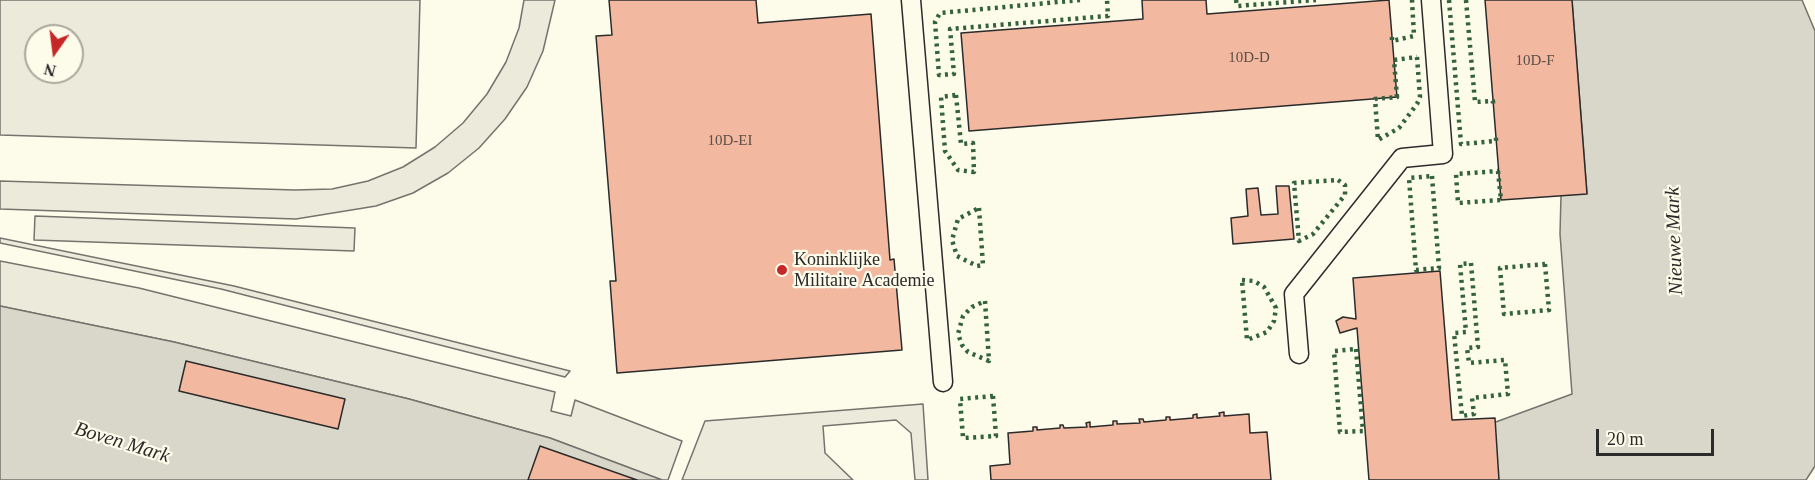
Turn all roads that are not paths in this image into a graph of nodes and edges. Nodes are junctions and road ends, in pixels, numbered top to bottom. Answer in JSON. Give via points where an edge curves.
{"nodes":[{"id":1,"x":911,"y":0,"type":"edge"},
{"id":2,"x":1431,"y":0,"type":"edge"},
{"id":3,"x":1299,"y":354,"type":"dead end"},
{"id":4,"x":943,"y":382,"type":"dead end"}],
"edges":[{"from":1,"to":4,"type":"lane"},
{"from":2,"to":3,"type":"lane","via":[[1443,154],[1402,158],[1294,294]]}]}
